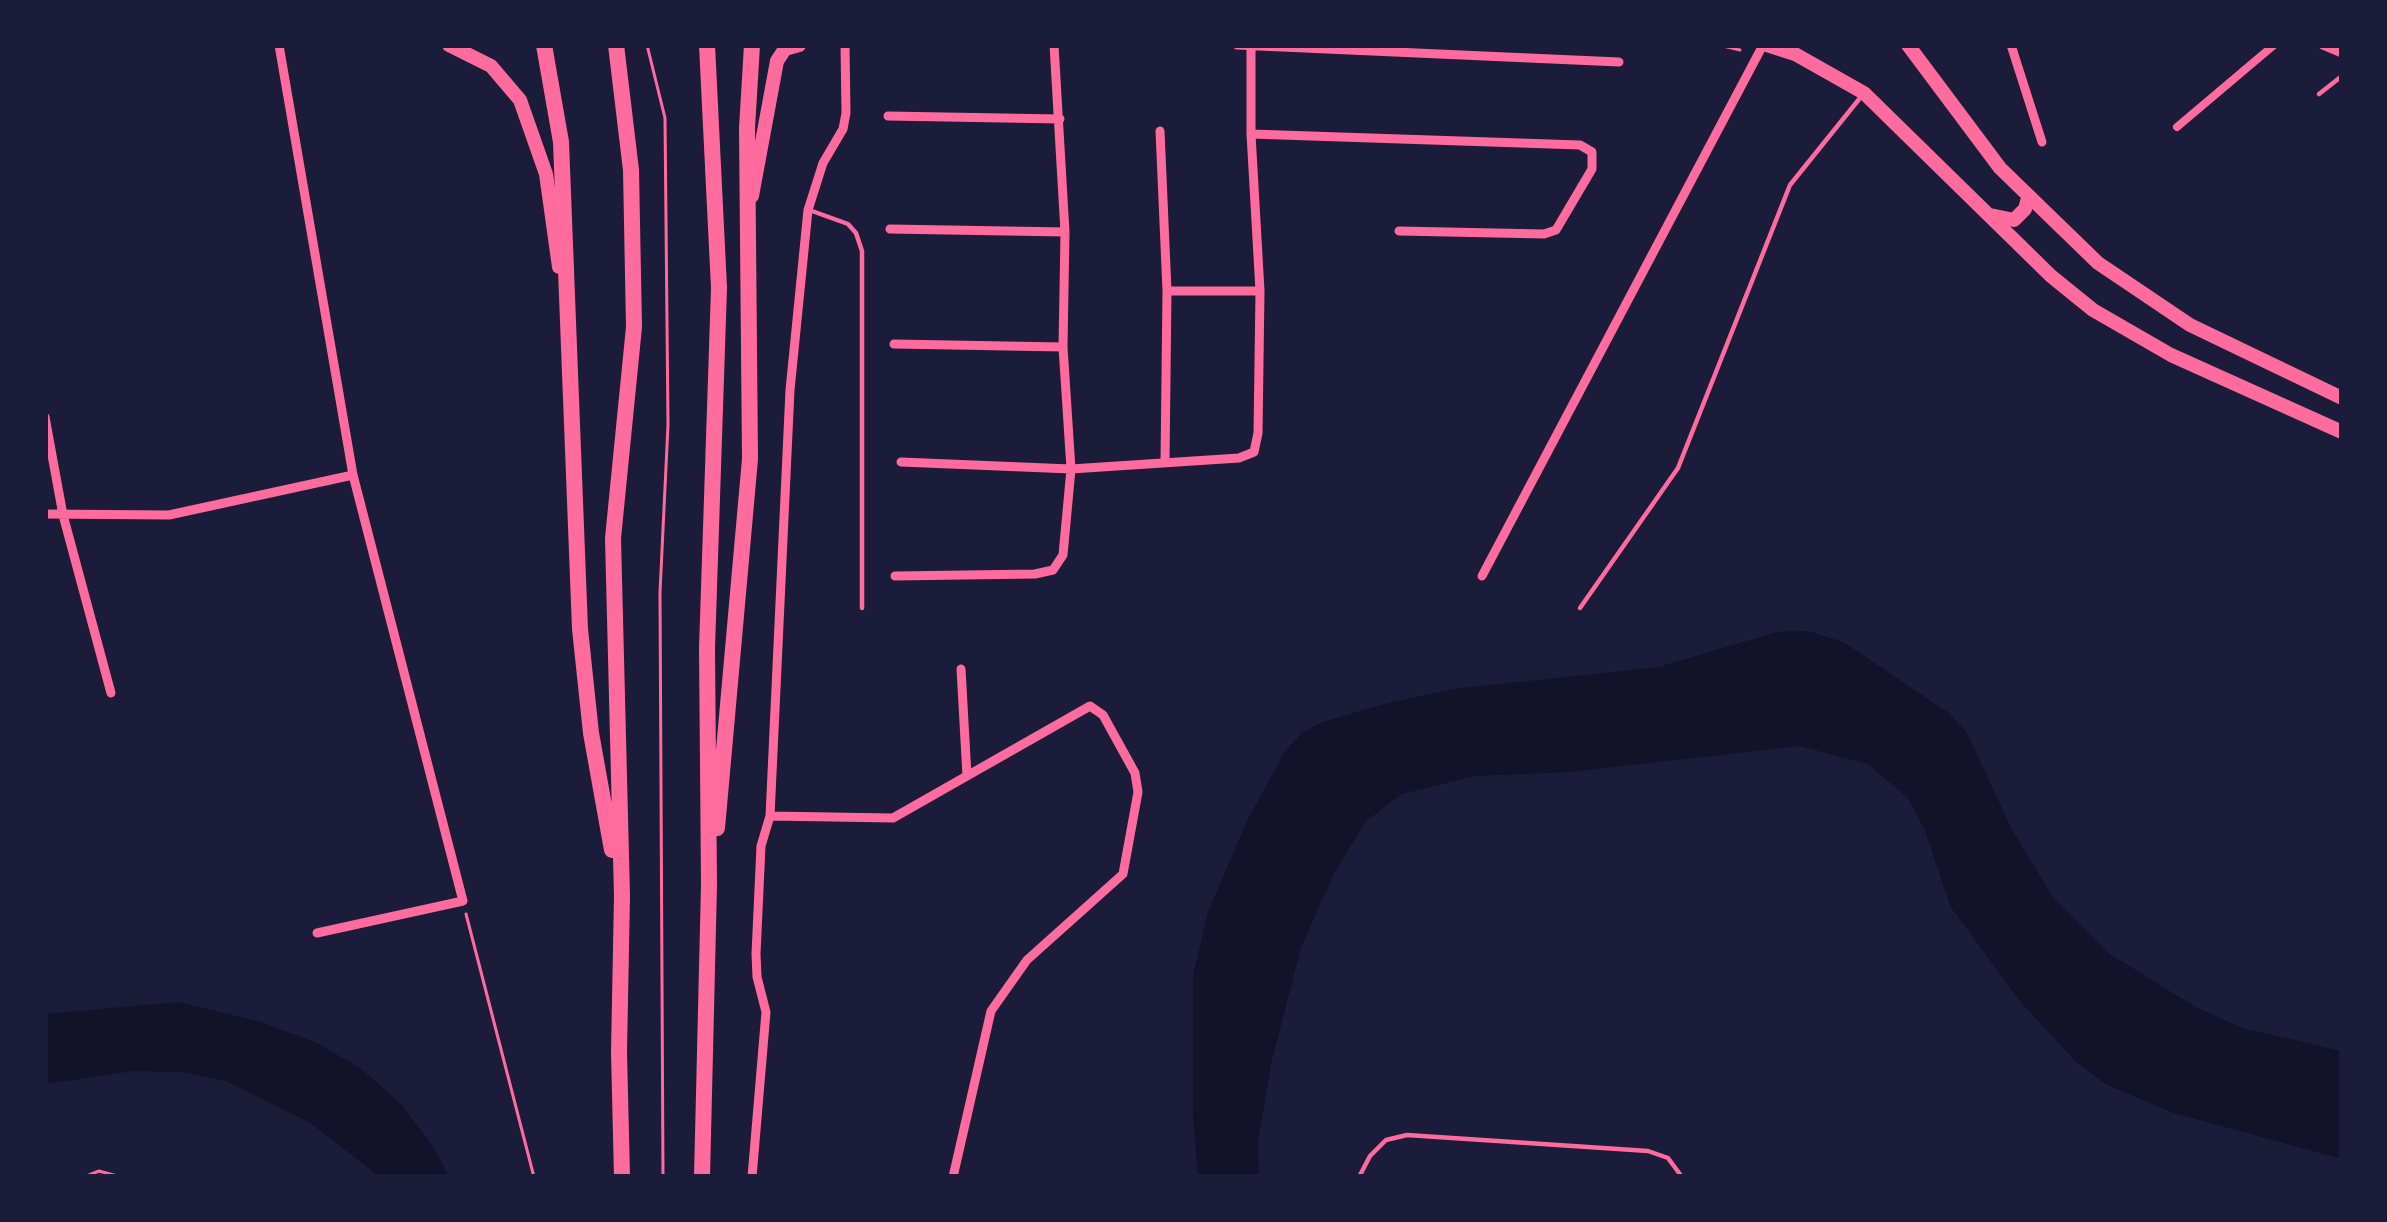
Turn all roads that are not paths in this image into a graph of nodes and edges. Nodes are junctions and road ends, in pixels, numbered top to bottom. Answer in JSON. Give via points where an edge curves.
{"nodes":[{"id":1,"x":279,"y":45,"type":"edge"},
{"id":2,"x":448,"y":45,"type":"edge"},
{"id":3,"x":544,"y":45,"type":"edge"},
{"id":4,"x":616,"y":45,"type":"edge"},
{"id":5,"x":707,"y":45,"type":"edge"},
{"id":6,"x":752,"y":45,"type":"edge"},
{"id":7,"x":799,"y":45,"type":"edge"},
{"id":8,"x":844,"y":45,"type":"edge"},
{"id":9,"x":1054,"y":45,"type":"edge"},
{"id":10,"x":1237,"y":45,"type":"edge"},
{"id":11,"x":1251,"y":45,"type":"edge"},
{"id":12,"x":1765,"y":45,"type":"edge"},
{"id":13,"x":1908,"y":45,"type":"edge"},
{"id":14,"x":2011,"y":45,"type":"edge"},
{"id":15,"x":2274,"y":45,"type":"edge"},
{"id":16,"x":2324,"y":45,"type":"edge"},
{"id":17,"x":2342,"y":53,"type":"edge"},
{"id":18,"x":1619,"y":62,"type":"dead end"},
{"id":19,"x":2342,"y":76,"type":"edge"},
{"id":20,"x":1864,"y":93,"type":"junction"},
{"id":21,"x":2319,"y":94,"type":"dead end"},
{"id":22,"x":888,"y":116,"type":"dead end"},
{"id":23,"x":1060,"y":119,"type":"junction"},
{"id":24,"x":2177,"y":127,"type":"dead end"},
{"id":25,"x":1160,"y":131,"type":"dead end"},
{"id":26,"x":1251,"y":134,"type":"junction"},
{"id":27,"x":2042,"y":142,"type":"dead end"},
{"id":28,"x":2028,"y":198,"type":"junction"},
{"id":29,"x":808,"y":210,"type":"junction"},
{"id":30,"x":1981,"y":210,"type":"junction"},
{"id":31,"x":749,"y":213,"type":"junction"},
{"id":32,"x":890,"y":229,"type":"dead end"},
{"id":33,"x":1399,"y":230,"type":"dead end"},
{"id":34,"x":1065,"y":232,"type":"junction"},
{"id":35,"x":1167,"y":291,"type":"junction"},
{"id":36,"x":1260,"y":291,"type":"junction"},
{"id":37,"x":894,"y":344,"type":"dead end"},
{"id":38,"x":1063,"y":347,"type":"junction"},
{"id":39,"x":572,"y":357,"type":"junction"},
{"id":40,"x":2342,"y":398,"type":"edge"},
{"id":41,"x":45,"y":417,"type":"edge"},
{"id":42,"x":2342,"y":432,"type":"edge"},
{"id":43,"x":1165,"y":462,"type":"junction"},
{"id":44,"x":901,"y":463,"type":"dead end"},
{"id":45,"x":1071,"y":469,"type":"junction"},
{"id":46,"x":353,"y":475,"type":"junction"},
{"id":47,"x":45,"y":514,"type":"edge"},
{"id":48,"x":63,"y":515,"type":"junction"},
{"id":49,"x":1482,"y":576,"type":"dead end"},
{"id":50,"x":895,"y":577,"type":"dead end"},
{"id":51,"x":862,"y":608,"type":"dead end"},
{"id":52,"x":1580,"y":608,"type":"dead end"},
{"id":53,"x":961,"y":670,"type":"dead end"},
{"id":54,"x":111,"y":693,"type":"dead end"},
{"id":55,"x":967,"y":776,"type":"junction"},
{"id":56,"x":770,"y":816,"type":"junction"},
{"id":57,"x":709,"y":885,"type":"junction"},
{"id":58,"x":622,"y":896,"type":"junction"},
{"id":59,"x":317,"y":933,"type":"dead end"},
{"id":60,"x":622,"y":1177,"type":"edge"},
{"id":61,"x":703,"y":1177,"type":"edge"},
{"id":62,"x":752,"y":1177,"type":"edge"},
{"id":63,"x":953,"y":1177,"type":"edge"},
{"id":64,"x":1358,"y":1177,"type":"edge"},
{"id":65,"x":1682,"y":1177,"type":"edge"},
{"id":66,"x":1954,"y":1177,"type":"edge"},
{"id":67,"x":2000,"y":1177,"type":"edge"}],
"edges":[{"from":1,"to":46,"type":"street"},
{"from":2,"to":39,"type":"main road","via":[[508,81],[535,134]]},
{"from":3,"to":39,"type":"highway","via":[[561,142]]},
{"from":4,"to":58,"type":"highway","via":[[632,170],[634,327],[613,538]]},
{"from":5,"to":57,"type":"highway","via":[[719,288],[706,648]]},
{"from":6,"to":31,"type":"highway"},
{"from":7,"to":31,"type":"main road","via":[[777,61]]},
{"from":8,"to":29,"type":"street","via":[[843,129]]},
{"from":9,"to":23,"type":"street"},
{"from":10,"to":11,"type":"street"},
{"from":11,"to":18,"type":"street"},
{"from":11,"to":26,"type":"street"},
{"from":12,"to":20,"type":"main road"},
{"from":12,"to":49,"type":"street"},
{"from":13,"to":28,"type":"main road"},
{"from":14,"to":27,"type":"street"},
{"from":15,"to":24,"type":"street"},
{"from":16,"to":17,"type":"street"},
{"from":19,"to":21,"type":"lane"},
{"from":20,"to":30,"type":"main road"},
{"from":20,"to":52,"type":"lane","via":[[1790,185],[1678,468]]},
{"from":22,"to":23,"type":"street"},
{"from":23,"to":34,"type":"street"},
{"from":25,"to":35,"type":"street"},
{"from":26,"to":33,"type":"street","via":[[1580,145],[1592,152],[1592,169],[1556,230]]},
{"from":26,"to":36,"type":"street"},
{"from":28,"to":30,"type":"main road","via":[[2014,220]]},
{"from":28,"to":40,"type":"main road","via":[[2134,290]]},
{"from":29,"to":51,"type":"lane","via":[[848,224],[862,250]]},
{"from":29,"to":56,"type":"street","via":[[790,390]]},
{"from":30,"to":42,"type":"main road","via":[[2128,333]]},
{"from":31,"to":57,"type":"highway","via":[[750,458]]},
{"from":32,"to":34,"type":"street"},
{"from":34,"to":38,"type":"street"},
{"from":35,"to":36,"type":"street"},
{"from":35,"to":43,"type":"street"},
{"from":36,"to":43,"type":"street","via":[[1255,452]]},
{"from":37,"to":38,"type":"street"},
{"from":38,"to":45,"type":"street"},
{"from":39,"to":58,"type":"highway","via":[[580,629],[597,777]]},
{"from":41,"to":48,"type":"street"},
{"from":43,"to":45,"type":"street"},
{"from":44,"to":45,"type":"street"},
{"from":45,"to":50,"type":"street","via":[[1063,555],[1053,570]]},
{"from":46,"to":48,"type":"street","via":[[169,515]]},
{"from":46,"to":59,"type":"street","via":[[463,901]]},
{"from":47,"to":48,"type":"street"},
{"from":48,"to":54,"type":"street"},
{"from":53,"to":55,"type":"street"},
{"from":55,"to":56,"type":"street","via":[[893,818]]},
{"from":55,"to":63,"type":"street","via":[[1090,706],[1103,715],[1138,792],[1123,874],[1027,960],[992,1010]]},
{"from":56,"to":62,"type":"street","via":[[761,846],[756,954],[766,1012]]},
{"from":57,"to":61,"type":"highway"},
{"from":58,"to":60,"type":"highway"},
{"from":64,"to":65,"type":"lane","via":[[1386,1140],[1407,1135],[1648,1151],[1668,1158]]},
{"from":66,"to":67,"type":"lane"}]}
